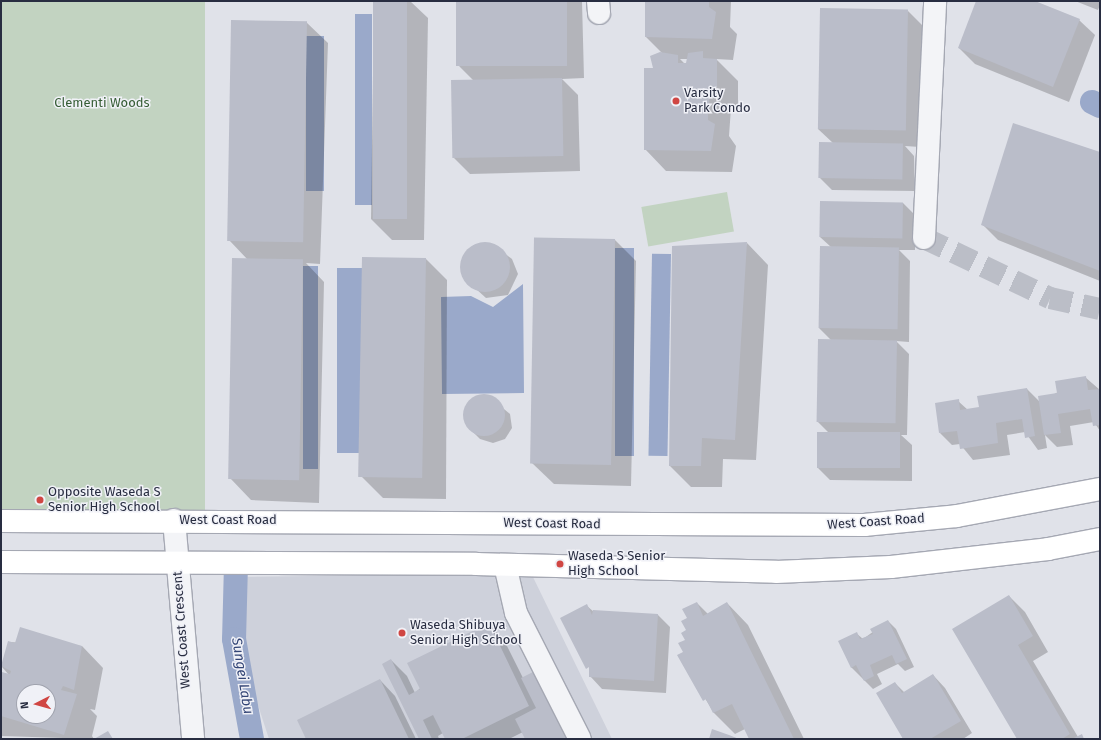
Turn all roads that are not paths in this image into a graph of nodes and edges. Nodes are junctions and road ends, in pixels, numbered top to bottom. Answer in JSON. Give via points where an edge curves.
{"nodes":[{"id":1,"x":935,"y":1,"type":"edge"},
{"id":2,"x":924,"y":238,"type":"dead end"},
{"id":3,"x":1100,"y":489,"type":"edge"},
{"id":4,"x":1,"y":520,"type":"edge"},
{"id":5,"x":174,"y":520,"type":"junction"},
{"id":6,"x":1100,"y":539,"type":"edge"},
{"id":7,"x":1,"y":562,"type":"edge"},
{"id":8,"x":177,"y":563,"type":"junction"},
{"id":9,"x":505,"y":565,"type":"junction"},
{"id":10,"x":193,"y":739,"type":"edge"},
{"id":11,"x":580,"y":739,"type":"edge"}],
"edges":[{"from":1,"to":2,"type":"street"},
{"from":3,"to":5,"type":"main road","name":"West Coast Road","via":[[957,516],[864,525]]},
{"from":4,"to":5,"type":"main road","name":"West Coast Road"},
{"from":5,"to":8,"type":"street","name":"West Coast Crescent"},
{"from":6,"to":9,"type":"main road","via":[[1048,549],[884,567],[776,572]]},
{"from":7,"to":8,"type":"main road"},
{"from":8,"to":9,"type":"main road"},
{"from":8,"to":10,"type":"street","name":"West Coast Crescent"},
{"from":9,"to":11,"type":"street","via":[[516,613]]}]}
